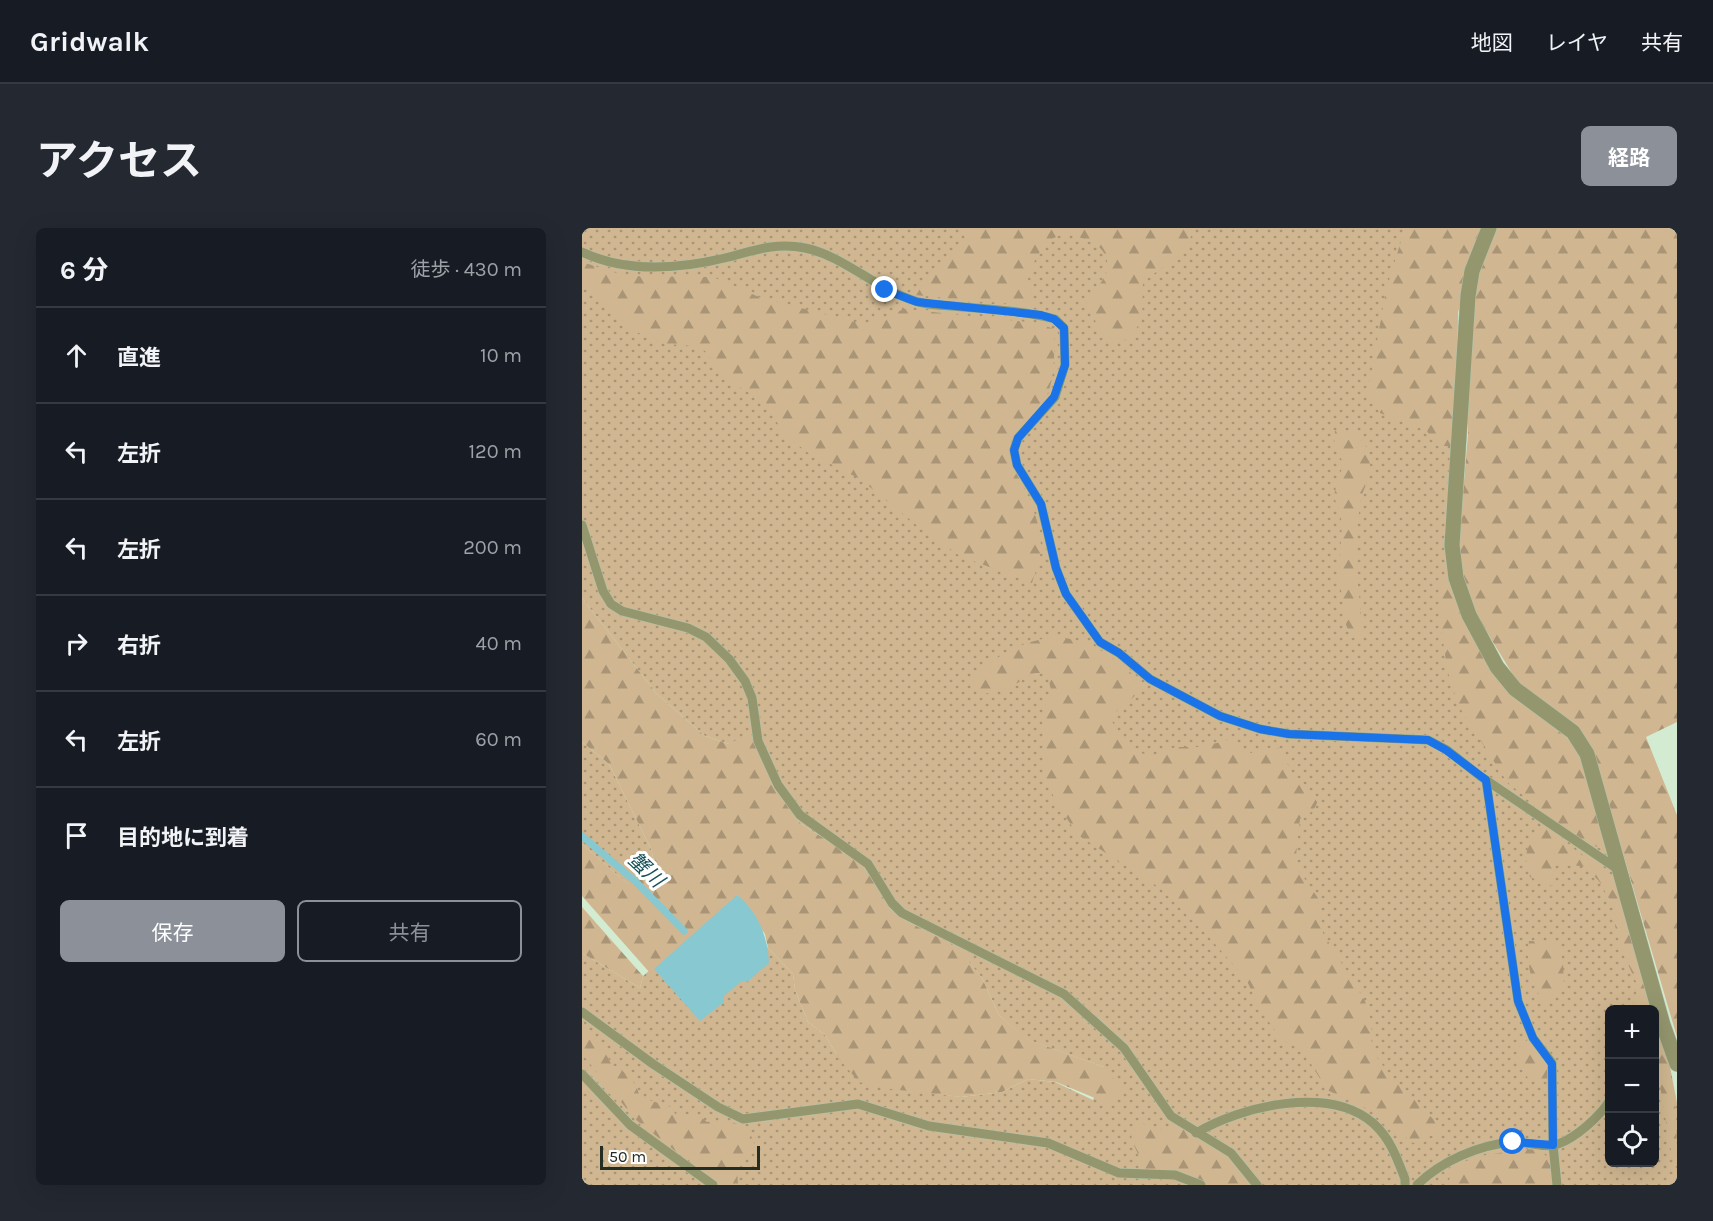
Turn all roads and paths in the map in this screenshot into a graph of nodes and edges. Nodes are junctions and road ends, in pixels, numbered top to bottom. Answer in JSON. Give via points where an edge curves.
{"nodes":[{"id":1,"x":1489,"y":228,"type":"edge"},
{"id":2,"x":582,"y":252,"type":"edge"},
{"id":3,"x":582,"y":525,"type":"edge"},
{"id":4,"x":1486,"y":780,"type":"junction"},
{"id":5,"x":1619,"y":870,"type":"junction"},
{"id":6,"x":1653,"y":1005,"type":"edge"},
{"id":7,"x":582,"y":1012,"type":"edge"},
{"id":8,"x":1659,"y":1027,"type":"edge"},
{"id":9,"x":1677,"y":1064,"type":"edge"},
{"id":10,"x":582,"y":1074,"type":"edge"},
{"id":11,"x":1605,"y":1109,"type":"edge"},
{"id":12,"x":1196,"y":1132,"type":"junction"},
{"id":13,"x":1553,"y":1145,"type":"junction"},
{"id":14,"x":713,"y":1185,"type":"edge"},
{"id":15,"x":1201,"y":1185,"type":"edge"},
{"id":16,"x":1257,"y":1185,"type":"edge"},
{"id":17,"x":1405,"y":1185,"type":"edge"},
{"id":18,"x":1418,"y":1185,"type":"edge"},
{"id":19,"x":1557,"y":1185,"type":"edge"}],
"edges":[{"from":1,"to":5,"type":"street","via":[[1472,271],[1468,296],[1452,545],[1456,578],[1469,615],[1497,667],[1515,689],[1573,732],[1587,754]]},
{"from":2,"to":4,"type":"lane","via":[[634,267],[704,263],[762,246],[804,248],[917,302],[1054,319],[1064,328],[1065,365],[1054,397],[1018,438],[1014,450],[1017,465],[1041,504],[1066,594],[1100,642],[1150,679],[1220,716],[1289,734],[1428,740]]},
{"from":3,"to":12,"type":"lane","via":[[603,591],[611,603],[632,614],[688,627],[706,637],[729,659],[752,698],[758,741],[766,764],[800,815],[868,864],[902,913],[1064,994],[1124,1048],[1171,1116]]},
{"from":4,"to":5,"type":"lane"},
{"from":4,"to":13,"type":"lane","via":[[1518,1001],[1533,1038],[1552,1064]]},
{"from":5,"to":6,"type":"street"},
{"from":7,"to":15,"type":"lane","via":[[653,1064],[743,1119],[858,1104],[929,1126],[1048,1143],[1119,1173],[1175,1175]]},
{"from":8,"to":9,"type":"street"},
{"from":10,"to":14,"type":"lane","via":[[630,1125]]},
{"from":11,"to":13,"type":"lane","via":[[1585,1127]]},
{"from":12,"to":16,"type":"lane","via":[[1231,1153]]},
{"from":12,"to":17,"type":"lane","via":[[1261,1108],[1297,1101],[1329,1103],[1361,1115],[1388,1139]]},
{"from":13,"to":18,"type":"lane","via":[[1513,1142],[1482,1149],[1459,1156]]},
{"from":13,"to":19,"type":"lane"}]}
